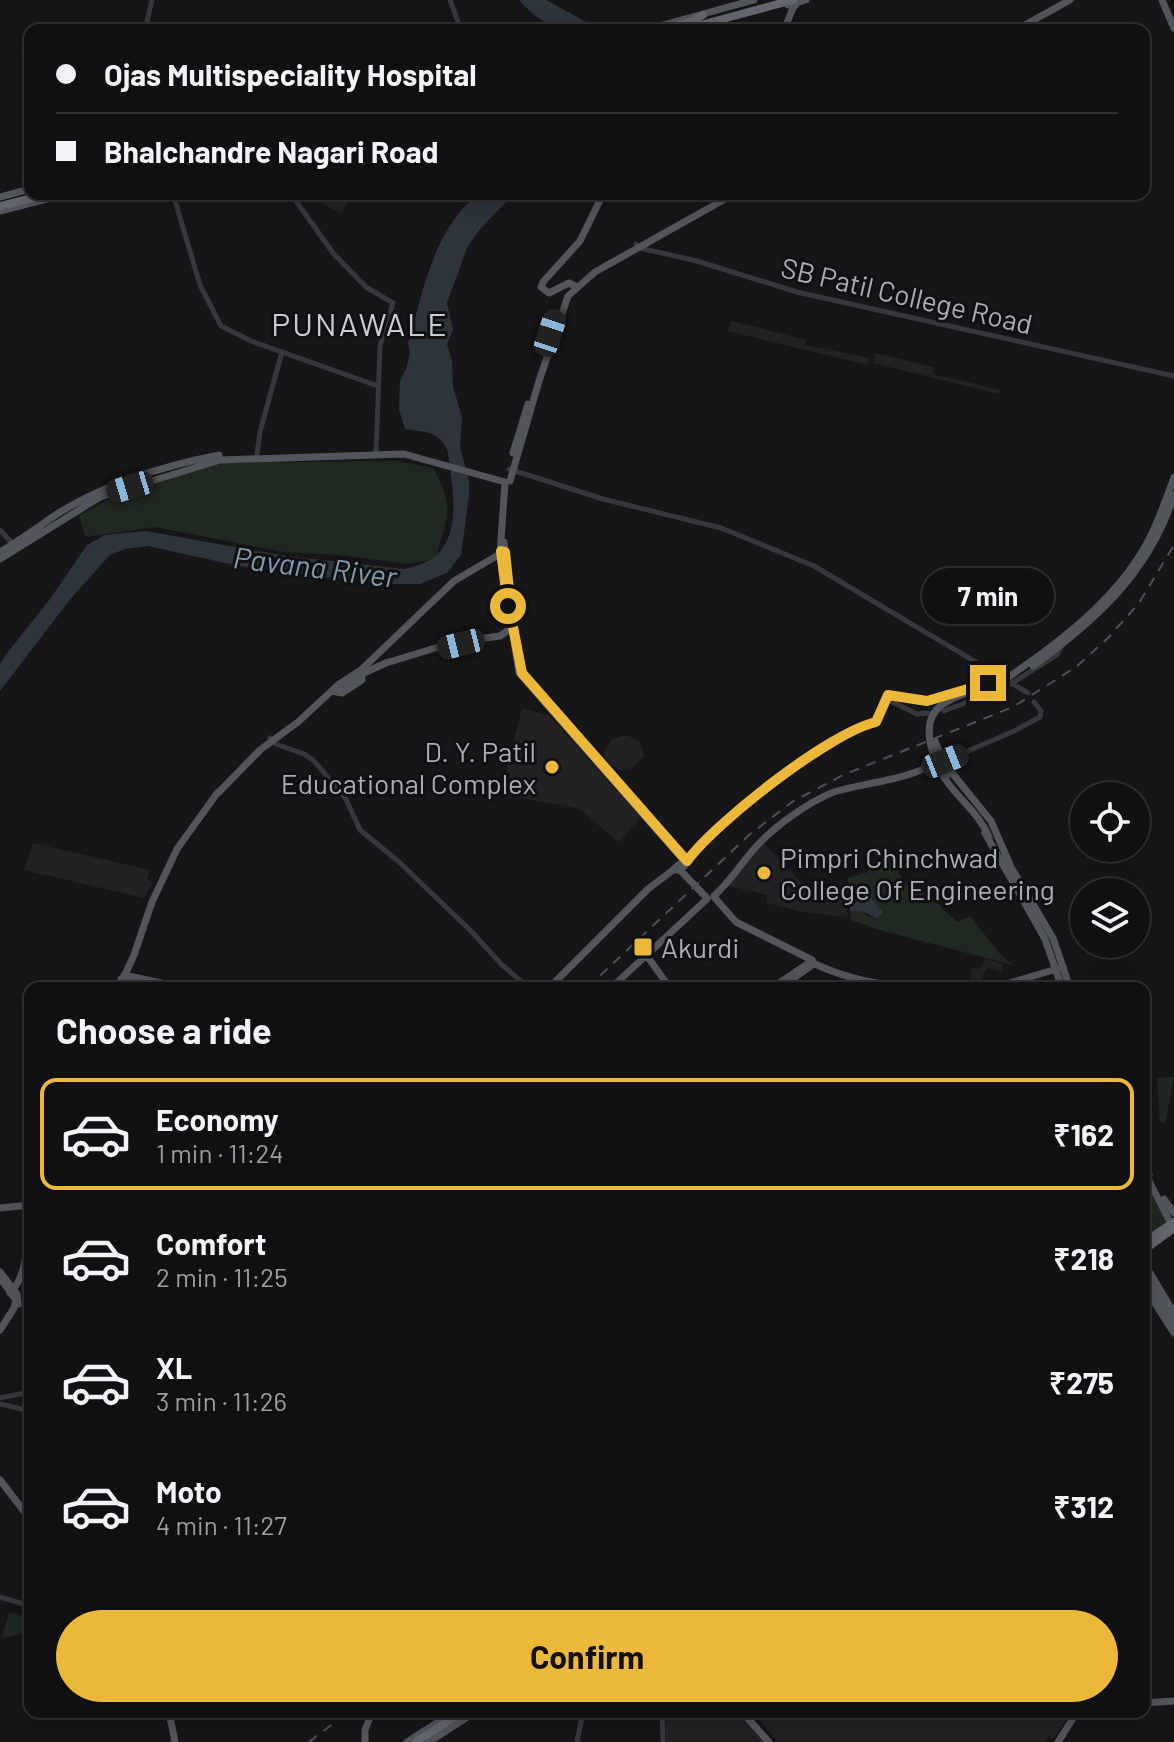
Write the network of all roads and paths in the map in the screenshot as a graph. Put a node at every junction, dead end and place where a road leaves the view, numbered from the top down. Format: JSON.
{"nodes":[{"id":1,"x":152,"y":0,"type":"edge"},
{"id":2,"x":450,"y":0,"type":"edge"},
{"id":3,"x":754,"y":0,"type":"edge"},
{"id":4,"x":772,"y":0,"type":"edge"},
{"id":5,"x":799,"y":0,"type":"edge"},
{"id":6,"x":1070,"y":0,"type":"edge"},
{"id":7,"x":1076,"y":0,"type":"edge"},
{"id":8,"x":1164,"y":0,"type":"edge"},
{"id":9,"x":1174,"y":18,"type":"edge"},
{"id":10,"x":698,"y":23,"type":"edge"},
{"id":11,"x":146,"y":24,"type":"edge"},
{"id":12,"x":459,"y":24,"type":"edge"},
{"id":13,"x":787,"y":24,"type":"edge"},
{"id":14,"x":1027,"y":24,"type":"edge"},
{"id":15,"x":1034,"y":24,"type":"edge"},
{"id":16,"x":1174,"y":28,"type":"edge"},
{"id":17,"x":24,"y":194,"type":"edge"},
{"id":18,"x":24,"y":199,"type":"edge"},
{"id":19,"x":26,"y":200,"type":"edge"},
{"id":20,"x":175,"y":200,"type":"edge"},
{"id":21,"x":295,"y":200,"type":"edge"},
{"id":22,"x":600,"y":200,"type":"edge"},
{"id":23,"x":715,"y":200,"type":"edge"},
{"id":24,"x":723,"y":200,"type":"edge"},
{"id":25,"x":0,"y":204,"type":"edge"},
{"id":26,"x":639,"y":244,"type":"junction"},
{"id":27,"x":576,"y":286,"type":"junction"},
{"id":28,"x":282,"y":352,"type":"junction"},
{"id":29,"x":1174,"y":374,"type":"edge"},
{"id":30,"x":378,"y":386,"type":"junction"},
{"id":31,"x":376,"y":453,"type":"junction"},
{"id":32,"x":257,"y":454,"type":"junction"},
{"id":33,"x":215,"y":458,"type":"junction"},
{"id":34,"x":511,"y":470,"type":"junction"},
{"id":35,"x":1174,"y":477,"type":"edge"},
{"id":36,"x":507,"y":481,"type":"junction"},
{"id":37,"x":1170,"y":497,"type":"edge"},
{"id":38,"x":0,"y":530,"type":"edge"},
{"id":39,"x":15,"y":546,"type":"junction"},
{"id":40,"x":0,"y":552,"type":"edge"},
{"id":41,"x":502,"y":558,"type":"junction"},
{"id":42,"x":0,"y":559,"type":"edge"},
{"id":43,"x":512,"y":631,"type":"junction"},
{"id":44,"x":1062,"y":641,"type":"junction"},
{"id":45,"x":1003,"y":677,"type":"junction"},
{"id":46,"x":1013,"y":682,"type":"junction"},
{"id":47,"x":335,"y":691,"type":"junction"},
{"id":48,"x":1028,"y":693,"type":"dead end"},
{"id":49,"x":886,"y":698,"type":"junction"},
{"id":50,"x":1034,"y":702,"type":"dead end"},
{"id":51,"x":944,"y":711,"type":"dead end"},
{"id":52,"x":928,"y":713,"type":"dead end"},
{"id":53,"x":271,"y":739,"type":"junction"},
{"id":54,"x":943,"y":758,"type":"junction"},
{"id":55,"x":933,"y":764,"type":"junction"},
{"id":56,"x":992,"y":835,"type":"junction"},
{"id":57,"x":683,"y":865,"type":"junction"},
{"id":58,"x":711,"y":896,"type":"junction"},
{"id":59,"x":645,"y":957,"type":"junction"},
{"id":60,"x":811,"y":964,"type":"junction"},
{"id":61,"x":1058,"y":971,"type":"junction"},
{"id":62,"x":123,"y":980,"type":"edge"},
{"id":63,"x":557,"y":981,"type":"edge"},
{"id":64,"x":171,"y":982,"type":"edge"},
{"id":65,"x":520,"y":982,"type":"edge"},
{"id":66,"x":618,"y":982,"type":"edge"},
{"id":67,"x":664,"y":982,"type":"edge"},
{"id":68,"x":782,"y":982,"type":"edge"},
{"id":69,"x":788,"y":982,"type":"edge"},
{"id":70,"x":850,"y":982,"type":"edge"},
{"id":71,"x":868,"y":982,"type":"edge"},
{"id":72,"x":1016,"y":982,"type":"edge"},
{"id":73,"x":1022,"y":982,"type":"edge"},
{"id":74,"x":1061,"y":982,"type":"edge"},
{"id":75,"x":1066,"y":982,"type":"edge"},
{"id":76,"x":1150,"y":1178,"type":"edge"},
{"id":77,"x":1150,"y":1182,"type":"edge"},
{"id":78,"x":24,"y":1204,"type":"edge"},
{"id":79,"x":0,"y":1206,"type":"edge"},
{"id":80,"x":1171,"y":1220,"type":"edge"},
{"id":81,"x":1150,"y":1245,"type":"edge"},
{"id":82,"x":1150,"y":1248,"type":"edge"},
{"id":83,"x":1150,"y":1262,"type":"edge"},
{"id":84,"x":24,"y":1263,"type":"edge"},
{"id":85,"x":1150,"y":1263,"type":"edge"},
{"id":86,"x":24,"y":1270,"type":"edge"},
{"id":87,"x":0,"y":1277,"type":"edge"},
{"id":88,"x":1150,"y":1285,"type":"edge"},
{"id":89,"x":1150,"y":1290,"type":"edge"},
{"id":90,"x":1150,"y":1292,"type":"edge"},
{"id":91,"x":14,"y":1295,"type":"junction"},
{"id":92,"x":24,"y":1304,"type":"edge"},
{"id":93,"x":1174,"y":1304,"type":"edge"},
{"id":94,"x":1170,"y":1313,"type":"edge"},
{"id":95,"x":1174,"y":1327,"type":"edge"},
{"id":96,"x":0,"y":1330,"type":"edge"},
{"id":97,"x":24,"y":1394,"type":"edge"},
{"id":98,"x":0,"y":1401,"type":"edge"},
{"id":99,"x":24,"y":1409,"type":"edge"},
{"id":100,"x":1,"y":1485,"type":"edge"},
{"id":101,"x":24,"y":1512,"type":"edge"},
{"id":102,"x":24,"y":1517,"type":"edge"},
{"id":103,"x":0,"y":1597,"type":"edge"},
{"id":104,"x":24,"y":1604,"type":"edge"},
{"id":105,"x":1174,"y":1700,"type":"edge"},
{"id":106,"x":1150,"y":1702,"type":"edge"},
{"id":107,"x":171,"y":1718,"type":"edge"},
{"id":108,"x":370,"y":1718,"type":"edge"},
{"id":109,"x":445,"y":1718,"type":"edge"},
{"id":110,"x":456,"y":1718,"type":"edge"},
{"id":111,"x":466,"y":1718,"type":"edge"},
{"id":112,"x":582,"y":1718,"type":"edge"},
{"id":113,"x":661,"y":1718,"type":"edge"},
{"id":114,"x":749,"y":1718,"type":"edge"},
{"id":115,"x":1074,"y":1718,"type":"edge"},
{"id":116,"x":176,"y":1742,"type":"edge"},
{"id":117,"x":365,"y":1742,"type":"edge"},
{"id":118,"x":407,"y":1742,"type":"edge"},
{"id":119,"x":419,"y":1742,"type":"edge"},
{"id":120,"x":429,"y":1742,"type":"edge"},
{"id":121,"x":577,"y":1742,"type":"edge"},
{"id":122,"x":662,"y":1742,"type":"edge"},
{"id":123,"x":770,"y":1742,"type":"edge"},
{"id":124,"x":1060,"y":1742,"type":"edge"}],
"edges":[{"from":1,"to":11,"type":"street"},
{"from":2,"to":12,"type":"street"},
{"from":3,"to":10,"type":"main road"},
{"from":4,"to":10,"type":"highway"},
{"from":5,"to":10,"type":"highway"},
{"from":5,"to":13,"type":"main road"},
{"from":6,"to":14,"type":"main road"},
{"from":7,"to":15,"type":"main road"},
{"from":8,"to":9,"type":"main road"},
{"from":8,"to":16,"type":"main road"},
{"from":17,"to":25,"type":"highway"},
{"from":18,"to":25,"type":"highway"},
{"from":19,"to":25,"type":"main road"},
{"from":20,"to":28,"type":"street"},
{"from":21,"to":30,"type":"street"},
{"from":22,"to":27,"type":"main road"},
{"from":23,"to":26,"type":"main road"},
{"from":24,"to":26,"type":"main road"},
{"from":26,"to":27,"type":"main road"},
{"from":26,"to":29,"type":"street","name":"SB Patil College Road"},
{"from":27,"to":34,"type":"main road"},
{"from":28,"to":30,"type":"street"},
{"from":28,"to":32,"type":"street"},
{"from":30,"to":31,"type":"street"},
{"from":31,"to":32,"type":"main road"},
{"from":31,"to":33,"type":"main road"},
{"from":31,"to":36,"type":"main road"},
{"from":32,"to":33,"type":"main road"},
{"from":33,"to":39,"type":"main road"},
{"from":34,"to":36,"type":"main road"},
{"from":34,"to":45,"type":"street"},
{"from":35,"to":37,"type":"main road"},
{"from":36,"to":41,"type":"main road"},
{"from":37,"to":44,"type":"main road"},
{"from":38,"to":39,"type":"street"},
{"from":39,"to":40,"type":"main road"},
{"from":39,"to":42,"type":"main road"},
{"from":41,"to":43,"type":"main road"},
{"from":41,"to":47,"type":"main road"},
{"from":43,"to":47,"type":"main road","bridge":true},
{"from":43,"to":57,"type":"main road"},
{"from":44,"to":45,"type":"street"},
{"from":44,"to":46,"type":"street"},
{"from":44,"to":56,"type":"main road","bridge":true},
{"from":45,"to":46,"type":"street"},
{"from":45,"to":49,"type":"street"},
{"from":46,"to":48,"type":"street"},
{"from":46,"to":51,"type":"street"},
{"from":47,"to":53,"type":"main road"},
{"from":49,"to":52,"type":"street"},
{"from":49,"to":57,"type":"street"},
{"from":50,"to":54,"type":"street"},
{"from":53,"to":62,"type":"main road"},
{"from":53,"to":65,"type":"street"},
{"from":54,"to":55,"type":"main road"},
{"from":54,"to":56,"type":"main road"},
{"from":55,"to":56,"type":"main road"},
{"from":55,"to":58,"type":"main road"},
{"from":56,"to":61,"type":"main road"},
{"from":57,"to":58,"type":"main road"},
{"from":57,"to":63,"type":"main road"},
{"from":58,"to":59,"type":"main road"},
{"from":58,"to":60,"type":"main road"},
{"from":59,"to":66,"type":"main road"},
{"from":59,"to":67,"type":"main road"},
{"from":60,"to":68,"type":"main road"},
{"from":60,"to":69,"type":"main road"},
{"from":60,"to":70,"type":"main road"},
{"from":60,"to":71,"type":"main road"},
{"from":61,"to":72,"type":"main road"},
{"from":61,"to":73,"type":"main road"},
{"from":61,"to":74,"type":"main road"},
{"from":61,"to":75,"type":"main road"},
{"from":62,"to":64,"type":"street"},
{"from":76,"to":80,"type":"main road"},
{"from":77,"to":80,"type":"main road"},
{"from":78,"to":79,"type":"main road"},
{"from":80,"to":81,"type":"highway","bridge":true},
{"from":80,"to":82,"type":"highway","bridge":true},
{"from":83,"to":93,"type":"main road"},
{"from":84,"to":91,"type":"main road"},
{"from":85,"to":94,"type":"main road"},
{"from":86,"to":91,"type":"main road"},
{"from":87,"to":91,"type":"main road"},
{"from":87,"to":96,"type":"main road","bridge":true},
{"from":88,"to":95,"type":"main road"},
{"from":89,"to":94,"type":"main road"},
{"from":90,"to":95,"type":"main road"},
{"from":91,"to":92,"type":"street"},
{"from":91,"to":96,"type":"main road"},
{"from":94,"to":95,"type":"main road"},
{"from":97,"to":98,"type":"street"},
{"from":98,"to":99,"type":"street"},
{"from":100,"to":101,"type":"main road"},
{"from":100,"to":102,"type":"main road"},
{"from":103,"to":104,"type":"street"},
{"from":105,"to":106,"type":"main road"},
{"from":107,"to":116,"type":"main road"},
{"from":108,"to":117,"type":"main road"},
{"from":109,"to":118,"type":"main road"},
{"from":110,"to":119,"type":"highway"},
{"from":111,"to":120,"type":"main road"},
{"from":112,"to":121,"type":"street"},
{"from":113,"to":122,"type":"street"},
{"from":114,"to":123,"type":"main road"},
{"from":115,"to":124,"type":"main road"}]}
